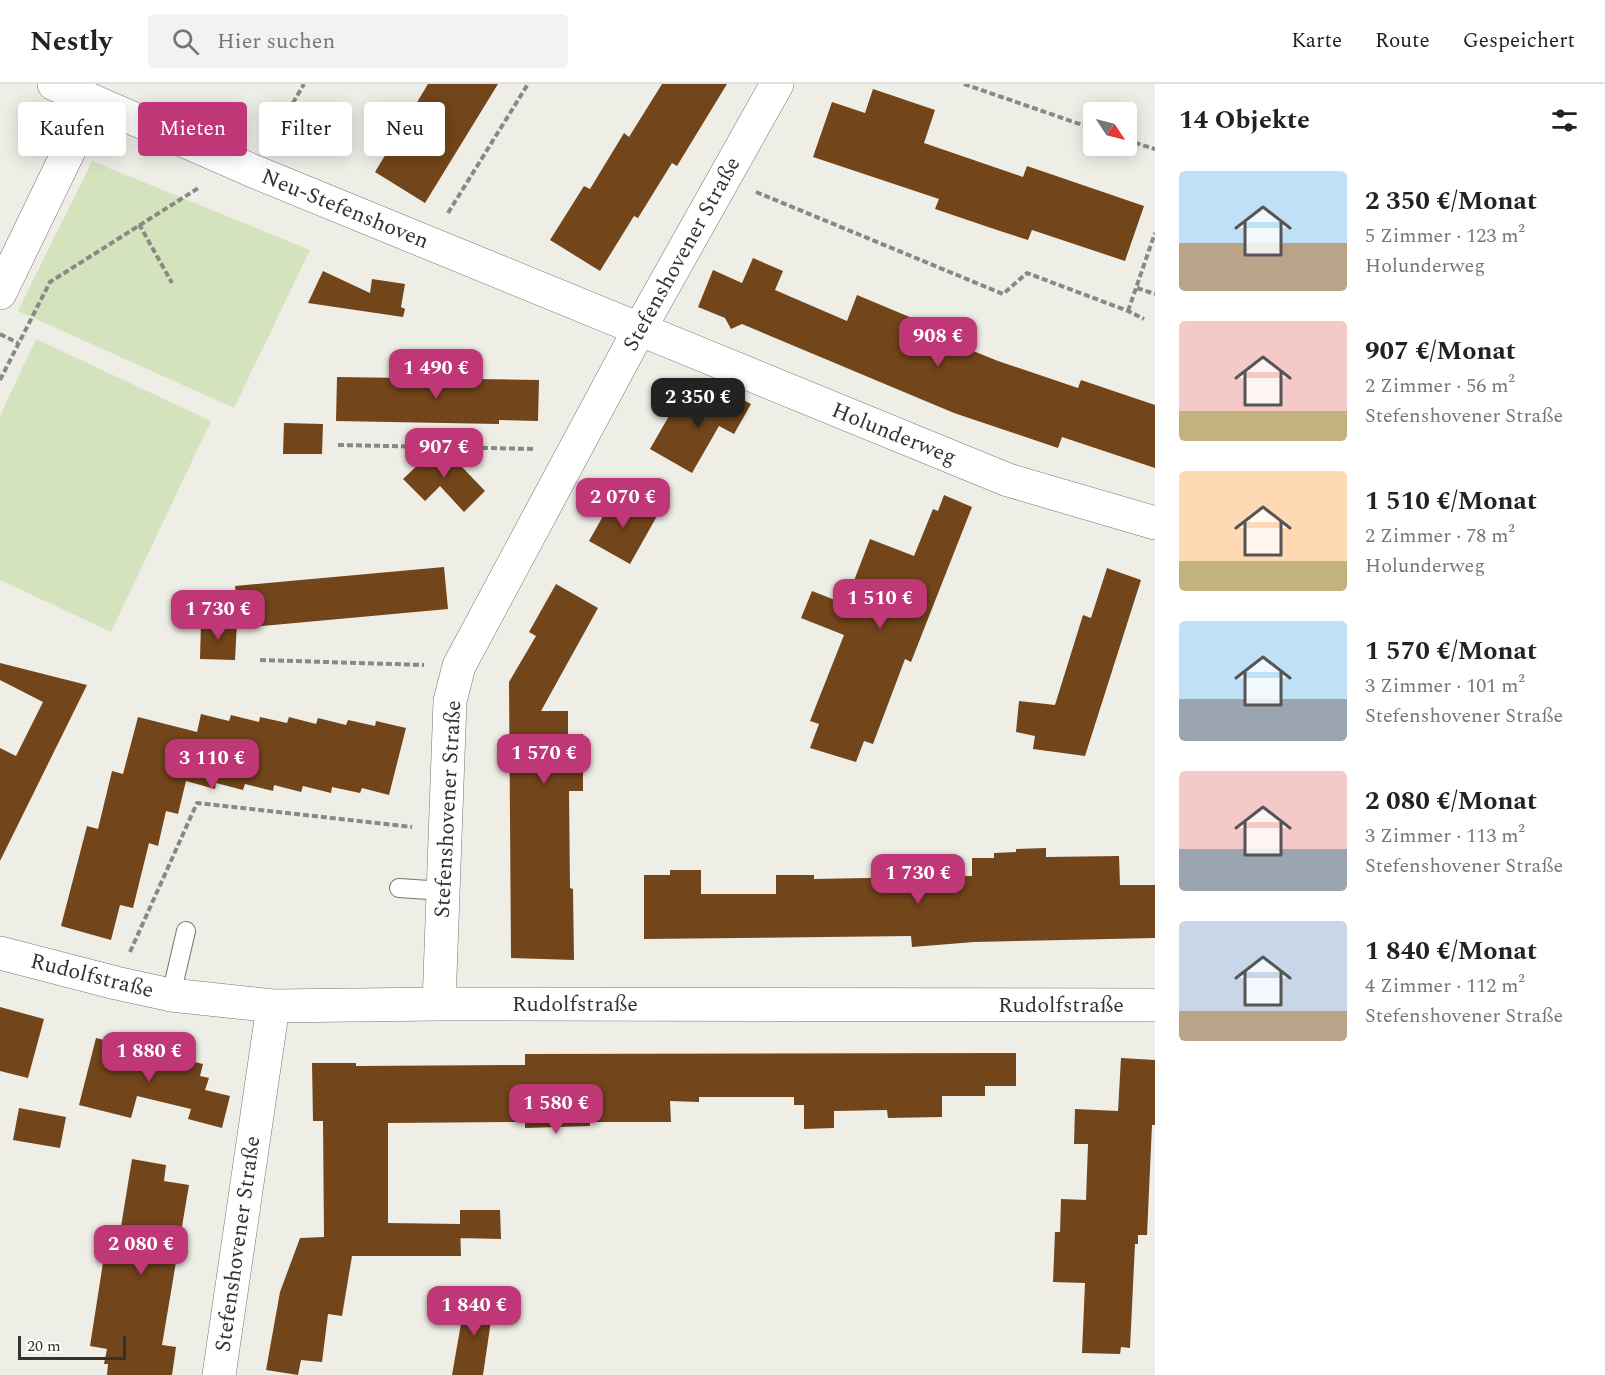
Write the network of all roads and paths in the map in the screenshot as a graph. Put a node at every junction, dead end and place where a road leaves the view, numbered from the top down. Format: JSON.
{"nodes":[{"id":1,"x":304,"y":84,"type":"edge"},
{"id":2,"x":528,"y":84,"type":"edge"},
{"id":3,"x":777,"y":84,"type":"edge"},
{"id":4,"x":964,"y":84,"type":"edge"},
{"id":5,"x":69,"y":87,"type":"edge"},
{"id":6,"x":138,"y":119,"type":"edge"},
{"id":7,"x":1083,"y":125,"type":"edge"},
{"id":8,"x":1137,"y":143,"type":"edge"},
{"id":9,"x":1155,"y":149,"type":"edge"},
{"id":10,"x":66,"y":156,"type":"edge"},
{"id":11,"x":220,"y":156,"type":"joint"},
{"id":12,"x":253,"y":171,"type":"junction"},
{"id":13,"x":724,"y":178,"type":"junction"},
{"id":14,"x":139,"y":224,"type":"junction"},
{"id":15,"x":1155,"y":233,"type":"edge"},
{"id":16,"x":429,"y":244,"type":"junction"},
{"id":17,"x":172,"y":283,"type":"dead end"},
{"id":18,"x":1137,"y":288,"type":"junction"},
{"id":19,"x":0,"y":293,"type":"edge"},
{"id":20,"x":1155,"y":294,"type":"edge"},
{"id":21,"x":1128,"y":311,"type":"junction"},
{"id":22,"x":1143,"y":319,"type":"dead end"},
{"id":23,"x":639,"y":330,"type":"junction"},
{"id":24,"x":0,"y":334,"type":"edge"},
{"id":25,"x":18,"y":343,"type":"junction"},
{"id":26,"x":0,"y":380,"type":"edge"},
{"id":27,"x":338,"y":445,"type":"dead end"},
{"id":28,"x":571,"y":458,"type":"junction"},
{"id":29,"x":1155,"y":523,"type":"edge"},
{"id":30,"x":260,"y":660,"type":"dead end"},
{"id":31,"x":459,"y":666,"type":"junction"},
{"id":32,"x":446,"y":831,"type":"junction"},
{"id":33,"x":399,"y":888,"type":"dead end"},
{"id":34,"x":444,"y":891,"type":"junction"},
{"id":35,"x":186,"y":931,"type":"dead end"},
{"id":36,"x":0,"y":953,"type":"edge"},
{"id":37,"x":116,"y":983,"type":"junction"},
{"id":38,"x":171,"y":995,"type":"junction"},
{"id":39,"x":440,"y":1004,"type":"junction"},
{"id":40,"x":1155,"y":1005,"type":"edge"},
{"id":41,"x":273,"y":1006,"type":"junction"},
{"id":42,"x":219,"y":1375,"type":"edge"}],
"edges":[{"from":1,"to":12,"type":"path"},
{"from":2,"to":16,"type":"path"},
{"from":3,"to":13,"type":"street","name":"Stefenshovener Straße"},
{"from":4,"to":7,"type":"path"},
{"from":5,"to":6,"type":"street","name":"Neu-Stefenshoven"},
{"from":8,"to":9,"type":"path"},
{"from":10,"to":19,"type":"street"},
{"from":11,"to":12,"type":"street","name":"Neu-Stefenshoven"},
{"from":11,"to":14,"type":"path"},
{"from":12,"to":16,"type":"street","name":"Neu-Stefenshoven"},
{"from":13,"to":21,"type":"path"},
{"from":13,"to":23,"type":"street","name":"Stefenshovener Straße"},
{"from":14,"to":17,"type":"path"},
{"from":14,"to":25,"type":"path"},
{"from":15,"to":18,"type":"path"},
{"from":16,"to":23,"type":"street","name":"Neu-Stefenshoven"},
{"from":18,"to":20,"type":"path"},
{"from":18,"to":21,"type":"path"},
{"from":21,"to":22,"type":"path"},
{"from":23,"to":28,"type":"street","name":"Stefenshovener Straße"},
{"from":23,"to":29,"type":"street","name":"Holunderweg"},
{"from":24,"to":25,"type":"path"},
{"from":25,"to":26,"type":"path"},
{"from":27,"to":28,"type":"path"},
{"from":28,"to":31,"type":"street","name":"Stefenshovener Straße"},
{"from":30,"to":31,"type":"path"},
{"from":31,"to":32,"type":"street","name":"Stefenshovener Straße"},
{"from":32,"to":34,"type":"street","name":"Stefenshovener Straße"},
{"from":32,"to":37,"type":"path"},
{"from":33,"to":34,"type":"lane"},
{"from":34,"to":39,"type":"street","name":"Stefenshovener Straße"},
{"from":35,"to":38,"type":"lane"},
{"from":36,"to":37,"type":"street","name":"Rudolfstraße"},
{"from":37,"to":38,"type":"street","name":"Rudolfstraße"},
{"from":38,"to":41,"type":"street","name":"Rudolfstraße"},
{"from":39,"to":40,"type":"street","name":"Rudolfstraße"},
{"from":39,"to":41,"type":"street","name":"Rudolfstraße"},
{"from":41,"to":42,"type":"street","name":"Stefenshovener Straße"}]}
